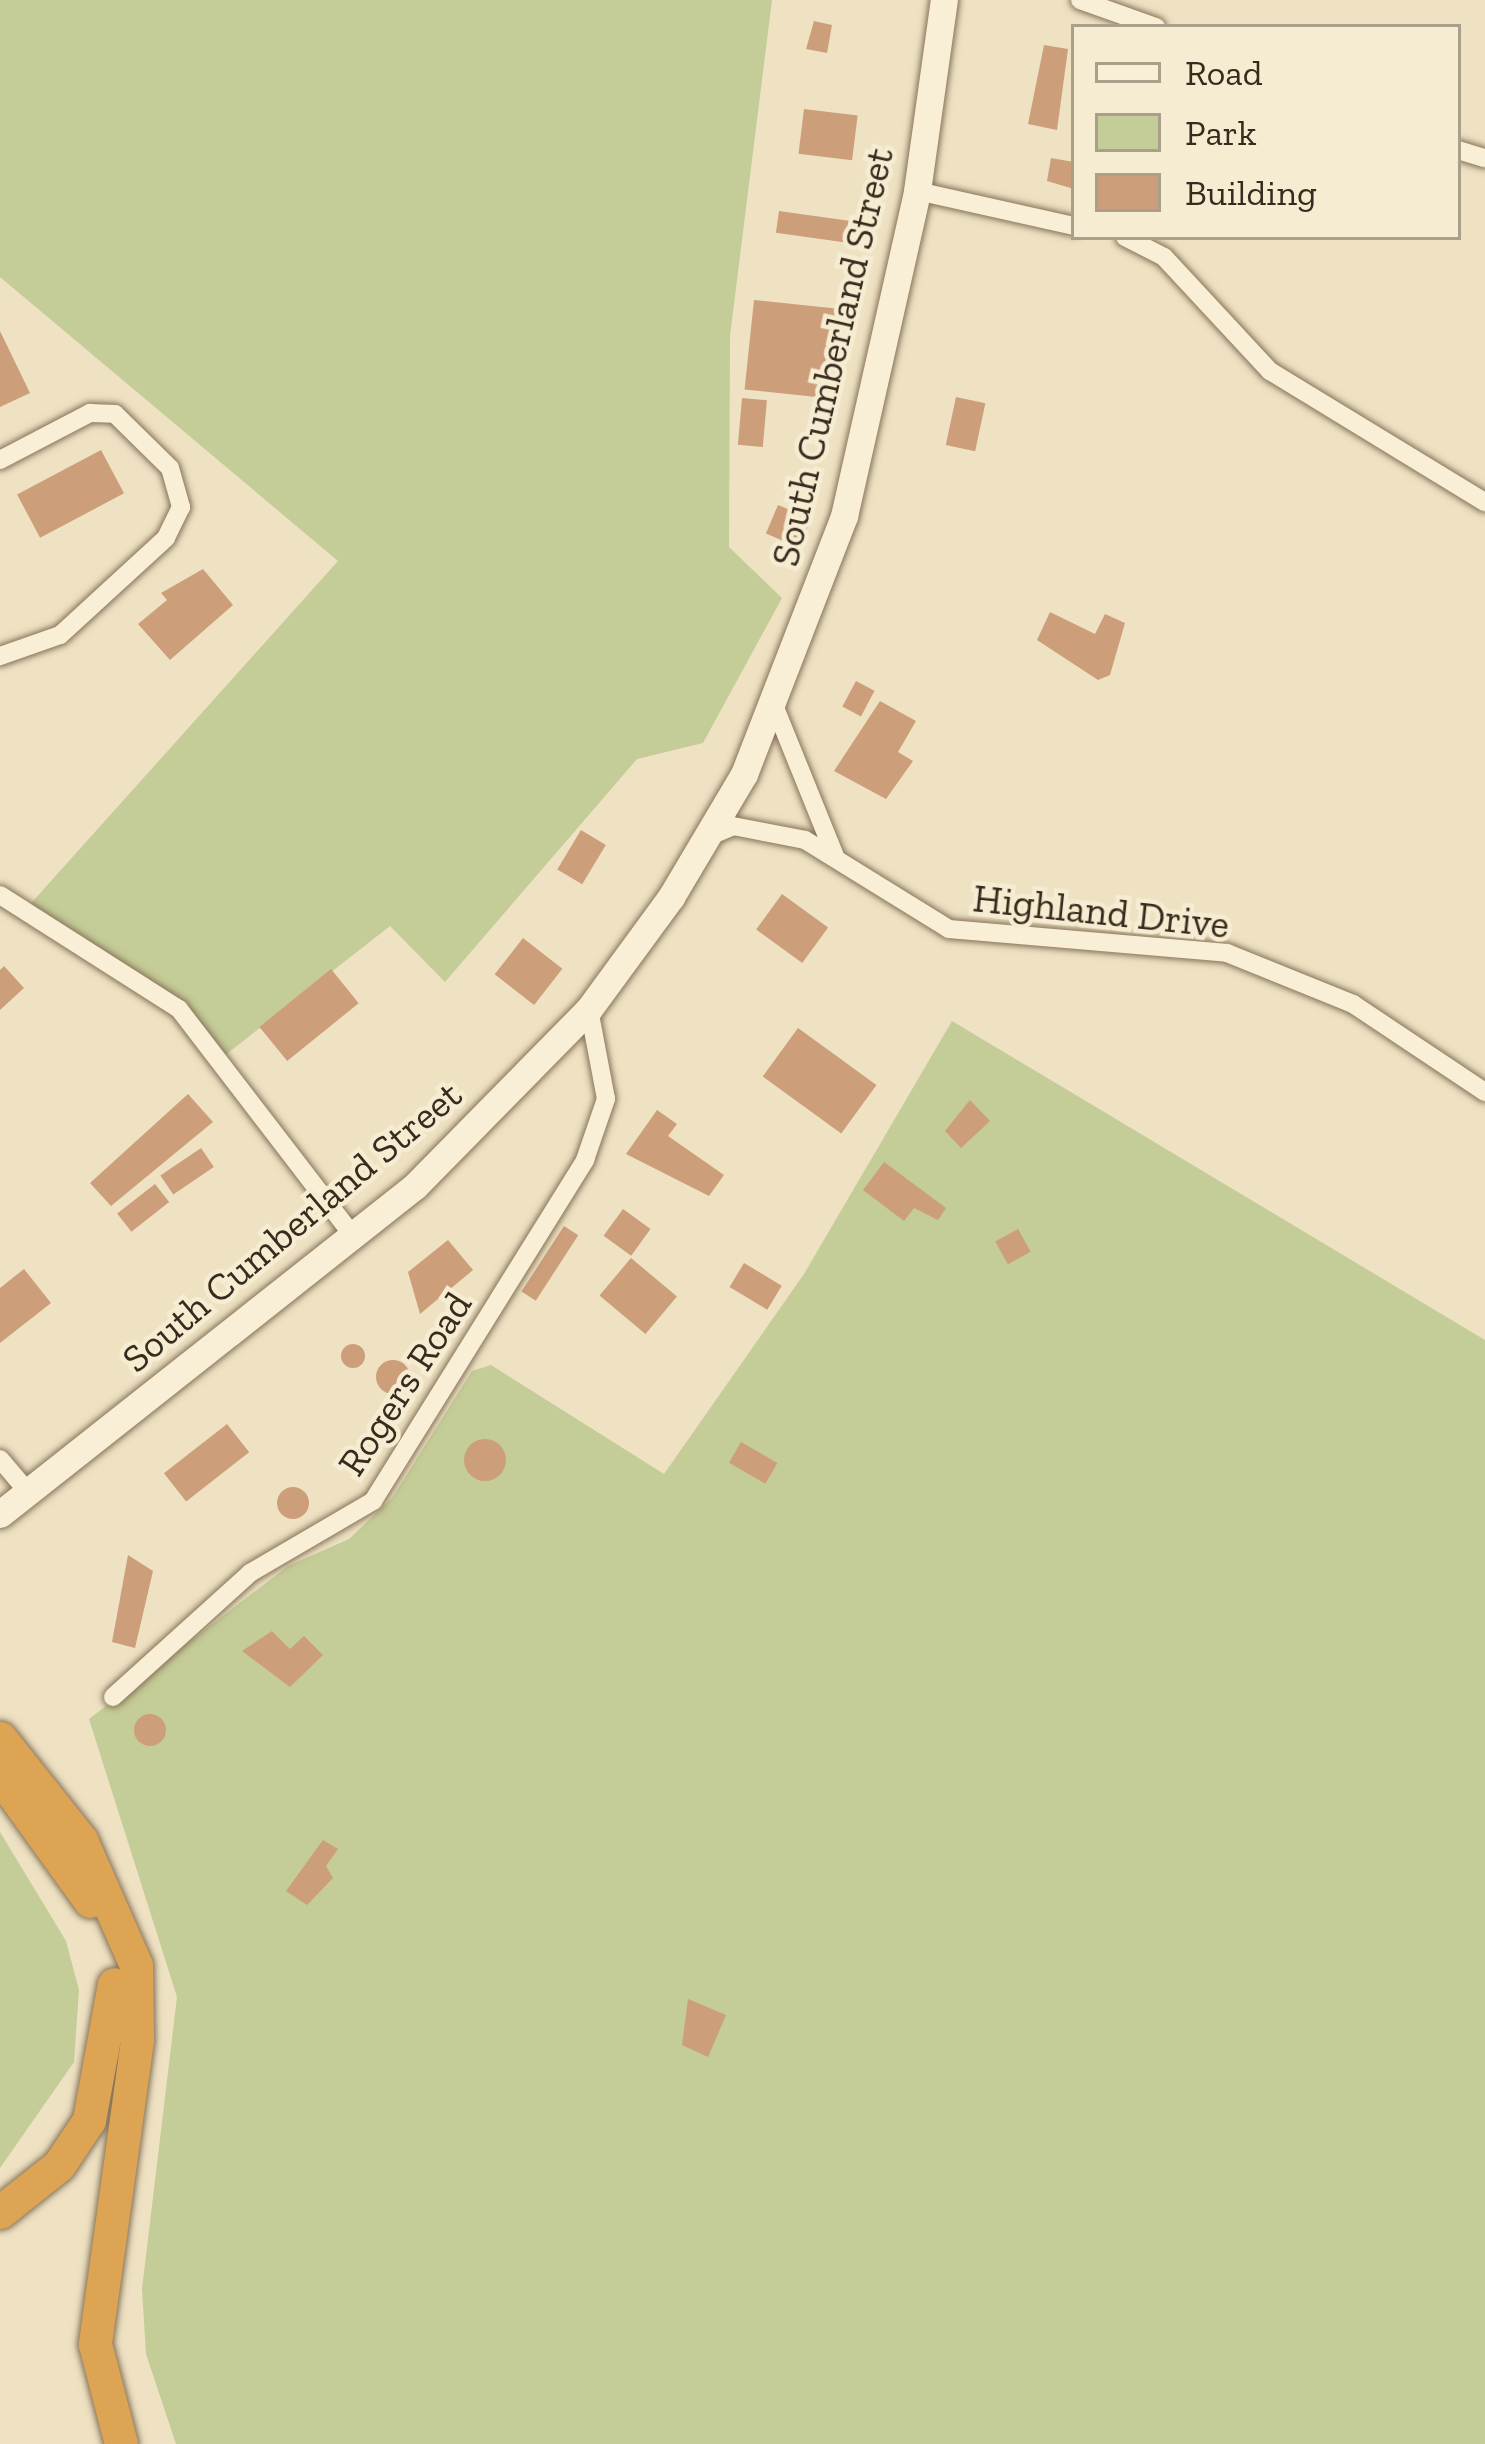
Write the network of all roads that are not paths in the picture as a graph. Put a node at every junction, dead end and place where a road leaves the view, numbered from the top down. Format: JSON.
{"nodes":[{"id":1,"x":944,"y":0,"type":"edge"},
{"id":2,"x":1080,"y":0,"type":"edge"},
{"id":3,"x":1148,"y":24,"type":"edge"},
{"id":4,"x":916,"y":191,"type":"junction"},
{"id":5,"x":1071,"y":225,"type":"edge"},
{"id":6,"x":1131,"y":240,"type":"edge"},
{"id":7,"x":0,"y":460,"type":"edge"},
{"id":8,"x":1485,"y":502,"type":"edge"},
{"id":9,"x":0,"y":656,"type":"edge"},
{"id":10,"x":774,"y":705,"type":"junction"},
{"id":11,"x":705,"y":839,"type":"junction"},
{"id":12,"x":838,"y":860,"type":"junction"},
{"id":13,"x":0,"y":895,"type":"edge"},
{"id":14,"x":589,"y":1009,"type":"junction"},
{"id":15,"x":1485,"y":1092,"type":"edge"},
{"id":16,"x":353,"y":1235,"type":"junction"},
{"id":17,"x":0,"y":1459,"type":"edge"},
{"id":18,"x":28,"y":1492,"type":"junction"},
{"id":19,"x":0,"y":1514,"type":"edge"},
{"id":20,"x":113,"y":1697,"type":"dead end"},
{"id":21,"x":0,"y":1738,"type":"edge"},
{"id":22,"x":0,"y":1776,"type":"edge"},
{"id":23,"x":0,"y":2212,"type":"edge"},
{"id":24,"x":121,"y":2444,"type":"edge"}],
"edges":[{"from":1,"to":4,"type":"main road","name":"South Cumberland Street"},
{"from":2,"to":3,"type":"street"},
{"from":4,"to":5,"type":"street"},
{"from":4,"to":10,"type":"main road","name":"South Cumberland Street"},
{"from":6,"to":8,"type":"street"},
{"from":7,"to":9,"type":"street"},
{"from":10,"to":11,"type":"main road","name":"South Cumberland Street"},
{"from":10,"to":12,"type":"street"},
{"from":11,"to":12,"type":"street","name":"Highland Drive"},
{"from":11,"to":14,"type":"main road","name":"South Cumberland Street"},
{"from":12,"to":15,"type":"street","name":"Highland Drive"},
{"from":13,"to":16,"type":"street"},
{"from":14,"to":16,"type":"main road","name":"South Cumberland Street"},
{"from":14,"to":20,"type":"street","name":"Rogers Road"},
{"from":16,"to":18,"type":"main road","name":"South Cumberland Street"},
{"from":17,"to":18,"type":"street"},
{"from":18,"to":19,"type":"main road","name":"South Cumberland Street"},
{"from":21,"to":24,"type":"highway"},
{"from":22,"to":23,"type":"highway"}]}
